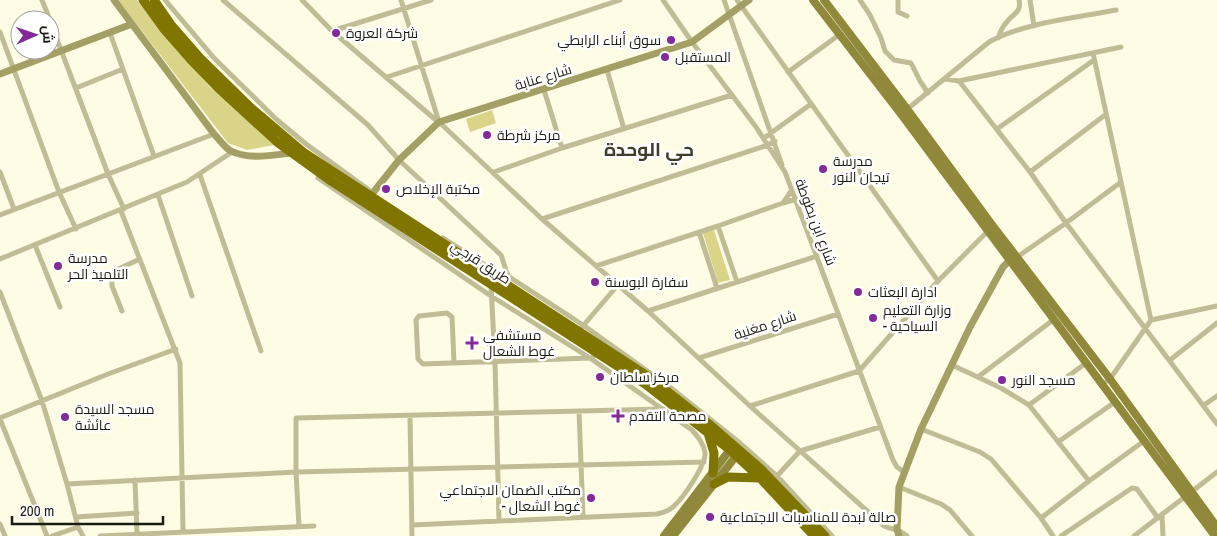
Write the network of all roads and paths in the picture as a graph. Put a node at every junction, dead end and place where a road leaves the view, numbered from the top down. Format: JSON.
{"nodes":[{"id":1,"x":114,"y":0,"type":"edge"},
{"id":2,"x":142,"y":0,"type":"edge"},
{"id":3,"x":154,"y":0,"type":"edge"},
{"id":4,"x":165,"y":0,"type":"edge"},
{"id":5,"x":223,"y":0,"type":"edge"},
{"id":6,"x":302,"y":0,"type":"edge"},
{"id":7,"x":401,"y":0,"type":"edge"},
{"id":8,"x":430,"y":0,"type":"edge"},
{"id":9,"x":620,"y":0,"type":"edge"},
{"id":10,"x":663,"y":0,"type":"edge"},
{"id":11,"x":724,"y":0,"type":"edge"},
{"id":12,"x":749,"y":0,"type":"edge"},
{"id":13,"x":813,"y":0,"type":"edge"},
{"id":14,"x":824,"y":0,"type":"edge"},
{"id":15,"x":860,"y":0,"type":"edge"},
{"id":16,"x":898,"y":0,"type":"edge"},
{"id":17,"x":1019,"y":0,"type":"edge"},
{"id":18,"x":1030,"y":0,"type":"edge"},
{"id":19,"x":739,"y":3,"type":"edge"},
{"id":20,"x":403,"y":9,"type":"junction"},
{"id":21,"x":1116,"y":10,"type":"dead end"},
{"id":22,"x":730,"y":14,"type":"junction"},
{"id":23,"x":906,"y":16,"type":"dead end"},
{"id":24,"x":132,"y":24,"type":"junction"},
{"id":25,"x":1034,"y":26,"type":"junction"},
{"id":26,"x":332,"y":31,"type":"junction"},
{"id":27,"x":0,"y":32,"type":"edge"},
{"id":28,"x":110,"y":33,"type":"junction"},
{"id":29,"x":839,"y":35,"type":"junction"},
{"id":30,"x":998,"y":38,"type":"junction"},
{"id":31,"x":692,"y":42,"type":"junction"},
{"id":32,"x":60,"y":46,"type":"edge"},
{"id":33,"x":1121,"y":47,"type":"dead end"},
{"id":34,"x":62,"y":51,"type":"junction"},
{"id":35,"x":1093,"y":53,"type":"junction"},
{"id":36,"x":1094,"y":60,"type":"junction"},
{"id":37,"x":421,"y":66,"type":"junction"},
{"id":38,"x":13,"y":69,"type":"junction"},
{"id":39,"x":123,"y":69,"type":"junction"},
{"id":40,"x":606,"y":70,"type":"junction"},
{"id":41,"x":788,"y":72,"type":"junction"},
{"id":42,"x":0,"y":74,"type":"edge"},
{"id":43,"x":387,"y":77,"type":"junction"},
{"id":44,"x":945,"y":79,"type":"junction"},
{"id":45,"x":959,"y":80,"type":"junction"},
{"id":46,"x":76,"y":88,"type":"junction"},
{"id":47,"x":544,"y":90,"type":"junction"},
{"id":48,"x":928,"y":93,"type":"junction"},
{"id":49,"x":732,"y":94,"type":"junction"},
{"id":50,"x":811,"y":104,"type":"junction"},
{"id":51,"x":907,"y":109,"type":"junction"},
{"id":52,"x":901,"y":114,"type":"junction"},
{"id":53,"x":1105,"y":115,"type":"junction"},
{"id":54,"x":439,"y":122,"type":"junction"},
{"id":55,"x":624,"y":129,"type":"junction"},
{"id":56,"x":997,"y":129,"type":"junction"},
{"id":57,"x":772,"y":133,"type":"junction"},
{"id":58,"x":214,"y":134,"type":"junction"},
{"id":59,"x":764,"y":138,"type":"junction"},
{"id":60,"x":775,"y":141,"type":"junction"},
{"id":61,"x":768,"y":145,"type":"junction"},
{"id":62,"x":562,"y":148,"type":"junction"},
{"id":63,"x":232,"y":152,"type":"junction"},
{"id":64,"x":291,"y":152,"type":"junction"},
{"id":65,"x":154,"y":156,"type":"junction"},
{"id":66,"x":399,"y":160,"type":"junction"},
{"id":67,"x":0,"y":172,"type":"edge"},
{"id":68,"x":494,"y":172,"type":"junction"},
{"id":69,"x":785,"y":172,"type":"junction"},
{"id":70,"x":1030,"y":172,"type":"junction"},
{"id":71,"x":108,"y":174,"type":"junction"},
{"id":72,"x":200,"y":175,"type":"junction"},
{"id":73,"x":318,"y":178,"type":"dead end"},
{"id":74,"x":1121,"y":182,"type":"junction"},
{"id":75,"x":792,"y":190,"type":"junction"},
{"id":76,"x":59,"y":192,"type":"junction"},
{"id":77,"x":158,"y":195,"type":"junction"},
{"id":78,"x":369,"y":197,"type":"junction"},
{"id":79,"x":796,"y":199,"type":"junction"},
{"id":80,"x":783,"y":202,"type":"junction"},
{"id":81,"x":14,"y":209,"type":"junction"},
{"id":82,"x":122,"y":210,"type":"junction"},
{"id":83,"x":0,"y":215,"type":"edge"},
{"id":84,"x":542,"y":219,"type":"junction"},
{"id":85,"x":1066,"y":223,"type":"junction"},
{"id":86,"x":718,"y":226,"type":"junction"},
{"id":87,"x":76,"y":229,"type":"junction"},
{"id":88,"x":990,"y":229,"type":"junction"},
{"id":89,"x":699,"y":232,"type":"junction"},
{"id":90,"x":35,"y":245,"type":"junction"},
{"id":91,"x":817,"y":256,"type":"junction"},
{"id":92,"x":1014,"y":258,"type":"junction"},
{"id":93,"x":0,"y":259,"type":"edge"},
{"id":94,"x":140,"y":259,"type":"junction"},
{"id":95,"x":596,"y":266,"type":"junction"},
{"id":96,"x":508,"y":276,"type":"junction"},
{"id":97,"x":938,"y":281,"type":"junction"},
{"id":98,"x":737,"y":282,"type":"junction"},
{"id":99,"x":491,"y":286,"type":"junction"},
{"id":100,"x":617,"y":286,"type":"junction"},
{"id":101,"x":717,"y":288,"type":"junction"},
{"id":102,"x":0,"y":292,"type":"edge"},
{"id":103,"x":192,"y":296,"type":"dead end"},
{"id":104,"x":491,"y":296,"type":"junction"},
{"id":105,"x":1217,"y":306,"type":"edge"},
{"id":106,"x":60,"y":307,"type":"dead end"},
{"id":107,"x":122,"y":311,"type":"dead end"},
{"id":108,"x":648,"y":311,"type":"junction"},
{"id":109,"x":838,"y":314,"type":"junction"},
{"id":110,"x":1053,"y":320,"type":"junction"},
{"id":111,"x":1151,"y":320,"type":"junction"},
{"id":112,"x":1217,"y":323,"type":"edge"},
{"id":113,"x":581,"y":328,"type":"junction"},
{"id":114,"x":1146,"y":328,"type":"junction"},
{"id":115,"x":176,"y":349,"type":"junction"},
{"id":116,"x":261,"y":351,"type":"dead end"},
{"id":117,"x":594,"y":356,"type":"junction"},
{"id":118,"x":700,"y":358,"type":"junction"},
{"id":119,"x":1170,"y":360,"type":"junction"},
{"id":120,"x":495,"y":361,"type":"junction"},
{"id":121,"x":454,"y":362,"type":"junction"},
{"id":122,"x":1086,"y":363,"type":"junction"},
{"id":123,"x":952,"y":365,"type":"junction"},
{"id":124,"x":859,"y":371,"type":"junction"},
{"id":125,"x":978,"y":377,"type":"junction"},
{"id":126,"x":1110,"y":380,"type":"junction"},
{"id":127,"x":647,"y":381,"type":"junction"},
{"id":128,"x":1102,"y":384,"type":"junction"},
{"id":129,"x":1217,"y":396,"type":"edge"},
{"id":130,"x":42,"y":401,"type":"junction"},
{"id":131,"x":1115,"y":402,"type":"junction"},
{"id":132,"x":1029,"y":405,"type":"junction"},
{"id":133,"x":1204,"y":405,"type":"junction"},
{"id":134,"x":750,"y":406,"type":"junction"},
{"id":135,"x":663,"y":409,"type":"junction"},
{"id":136,"x":579,"y":411,"type":"junction"},
{"id":137,"x":496,"y":412,"type":"junction"},
{"id":138,"x":410,"y":416,"type":"junction"},
{"id":139,"x":0,"y":418,"type":"edge"},
{"id":140,"x":1217,"y":424,"type":"edge"},
{"id":141,"x":880,"y":427,"type":"junction"},
{"id":142,"x":921,"y":429,"type":"junction"},
{"id":143,"x":708,"y":433,"type":"junction"},
{"id":144,"x":1144,"y":441,"type":"junction"},
{"id":145,"x":1058,"y":442,"type":"junction"},
{"id":146,"x":735,"y":450,"type":"junction"},
{"id":147,"x":800,"y":451,"type":"junction"},
{"id":148,"x":704,"y":462,"type":"junction"},
{"id":149,"x":581,"y":466,"type":"junction"},
{"id":150,"x":498,"y":467,"type":"junction"},
{"id":151,"x":410,"y":470,"type":"junction"},
{"id":152,"x":296,"y":472,"type":"junction"},
{"id":153,"x":1217,"y":472,"type":"edge"},
{"id":154,"x":713,"y":473,"type":"junction"},
{"id":155,"x":905,"y":473,"type":"junction"},
{"id":156,"x":777,"y":476,"type":"junction"},
{"id":157,"x":182,"y":477,"type":"junction"},
{"id":158,"x":760,"y":478,"type":"junction"},
{"id":159,"x":135,"y":480,"type":"junction"},
{"id":160,"x":1089,"y":481,"type":"junction"},
{"id":161,"x":67,"y":484,"type":"junction"},
{"id":162,"x":714,"y":484,"type":"junction"},
{"id":163,"x":899,"y":487,"type":"junction"},
{"id":164,"x":1189,"y":494,"type":"junction"},
{"id":165,"x":674,"y":507,"type":"junction"},
{"id":166,"x":137,"y":513,"type":"junction"},
{"id":167,"x":686,"y":515,"type":"junction"},
{"id":168,"x":583,"y":516,"type":"junction"},
{"id":169,"x":1160,"y":516,"type":"junction"},
{"id":170,"x":76,"y":517,"type":"junction"},
{"id":171,"x":1041,"y":518,"type":"junction"},
{"id":172,"x":499,"y":520,"type":"junction"},
{"id":173,"x":0,"y":524,"type":"edge"},
{"id":174,"x":412,"y":525,"type":"junction"},
{"id":175,"x":314,"y":526,"type":"dead end"},
{"id":176,"x":1217,"y":526,"type":"edge"},
{"id":177,"x":78,"y":527,"type":"junction"},
{"id":178,"x":299,"y":527,"type":"junction"},
{"id":179,"x":183,"y":531,"type":"junction"},
{"id":180,"x":898,"y":532,"type":"edge"},
{"id":181,"x":137,"y":534,"type":"junction"},
{"id":182,"x":5,"y":536,"type":"edge"},
{"id":183,"x":47,"y":536,"type":"edge"},
{"id":184,"x":52,"y":536,"type":"edge"},
{"id":185,"x":83,"y":536,"type":"edge"},
{"id":186,"x":100,"y":536,"type":"edge"},
{"id":187,"x":412,"y":536,"type":"edge"},
{"id":188,"x":664,"y":536,"type":"edge"},
{"id":189,"x":673,"y":536,"type":"edge"},
{"id":190,"x":814,"y":536,"type":"edge"},
{"id":191,"x":825,"y":536,"type":"edge"},
{"id":192,"x":832,"y":536,"type":"edge"},
{"id":193,"x":907,"y":536,"type":"edge"},
{"id":194,"x":972,"y":536,"type":"edge"},
{"id":195,"x":1053,"y":536,"type":"edge"},
{"id":196,"x":1061,"y":536,"type":"edge"},
{"id":197,"x":1134,"y":536,"type":"edge"},
{"id":198,"x":1163,"y":536,"type":"edge"},
{"id":199,"x":1215,"y":536,"type":"edge"}],
"edges":[{"from":1,"to":24,"type":"main road"},
{"from":2,"to":64,"type":"highway","name":"طريق قرجي"},
{"from":3,"to":78,"type":"highway","name":"طريق قرجي"},
{"from":4,"to":78,"type":"street"},
{"from":5,"to":66,"type":"street"},
{"from":6,"to":26,"type":"street"},
{"from":7,"to":20,"type":"street"},
{"from":8,"to":20,"type":"street"},
{"from":9,"to":37,"type":"street"},
{"from":10,"to":31,"type":"street","name":"شارع ابن بطوطة"},
{"from":11,"to":22,"type":"street"},
{"from":12,"to":19,"type":"main road","name":"شارع عنابة"},
{"from":13,"to":29,"type":"main road"},
{"from":14,"to":51,"type":"main road"},
{"from":15,"to":48,"type":"street"},
{"from":16,"to":23,"type":"street"},
{"from":17,"to":30,"type":"street"},
{"from":18,"to":25,"type":"street"},
{"from":19,"to":22,"type":"main road","name":"شارع عنابة"},
{"from":19,"to":41,"type":"street"},
{"from":20,"to":26,"type":"street"},
{"from":20,"to":37,"type":"street"},
{"from":21,"to":25,"type":"street"},
{"from":22,"to":31,"type":"main road","name":"شارع عنابة"},
{"from":22,"to":57,"type":"street"},
{"from":24,"to":28,"type":"main road"},
{"from":24,"to":58,"type":"main road"},
{"from":25,"to":30,"type":"street"},
{"from":26,"to":43,"type":"street"},
{"from":27,"to":38,"type":"street"},
{"from":28,"to":34,"type":"main road"},
{"from":28,"to":39,"type":"street"},
{"from":29,"to":41,"type":"street"},
{"from":29,"to":52,"type":"main road"},
{"from":30,"to":44,"type":"street"},
{"from":31,"to":40,"type":"main road","name":"شارع عنابة"},
{"from":31,"to":49,"type":"street","name":"شارع ابن بطوطة"},
{"from":32,"to":34,"type":"street"},
{"from":33,"to":35,"type":"street"},
{"from":34,"to":38,"type":"main road"},
{"from":34,"to":46,"type":"street"},
{"from":35,"to":36,"type":"street"},
{"from":35,"to":45,"type":"street"},
{"from":36,"to":53,"type":"street"},
{"from":36,"to":56,"type":"street"},
{"from":37,"to":43,"type":"street"},
{"from":37,"to":54,"type":"street"},
{"from":38,"to":42,"type":"main road"},
{"from":38,"to":76,"type":"street"},
{"from":39,"to":46,"type":"street"},
{"from":39,"to":65,"type":"street"},
{"from":40,"to":47,"type":"main road","name":"شارع عنابة"},
{"from":40,"to":55,"type":"street"},
{"from":41,"to":50,"type":"street"},
{"from":43,"to":54,"type":"street"},
{"from":44,"to":45,"type":"street"},
{"from":44,"to":48,"type":"street"},
{"from":45,"to":56,"type":"street"},
{"from":46,"to":71,"type":"street"},
{"from":47,"to":54,"type":"main road","name":"شارع عنابة"},
{"from":47,"to":62,"type":"street"},
{"from":48,"to":51,"type":"street"},
{"from":49,"to":55,"type":"street"},
{"from":49,"to":59,"type":"street","name":"شارع ابن بطوطة"},
{"from":50,"to":57,"type":"street"},
{"from":50,"to":97,"type":"street"},
{"from":51,"to":52,"type":"street"},
{"from":51,"to":88,"type":"main road"},
{"from":52,"to":88,"type":"main road"},
{"from":53,"to":70,"type":"street"},
{"from":53,"to":74,"type":"street"},
{"from":54,"to":66,"type":"main road","name":"شارع عنابة"},
{"from":54,"to":68,"type":"street"},
{"from":55,"to":62,"type":"street"},
{"from":56,"to":70,"type":"street"},
{"from":57,"to":59,"type":"street"},
{"from":57,"to":60,"type":"street"},
{"from":58,"to":63,"type":"main road"},
{"from":58,"to":65,"type":"street"},
{"from":59,"to":61,"type":"street","name":"شارع ابن بطوطة"},
{"from":60,"to":61,"type":"street"},
{"from":60,"to":69,"type":"street"},
{"from":61,"to":69,"type":"street","name":"شارع ابن بطوطة"},
{"from":61,"to":84,"type":"street"},
{"from":62,"to":68,"type":"street"},
{"from":63,"to":64,"type":"main road"},
{"from":63,"to":72,"type":"street"},
{"from":64,"to":78,"type":"highway","name":"طريق قرجي"},
{"from":65,"to":71,"type":"street"},
{"from":66,"to":78,"type":"main road","name":"شارع عنابة"},
{"from":66,"to":96,"type":"street"},
{"from":67,"to":81,"type":"street"},
{"from":68,"to":84,"type":"street"},
{"from":69,"to":75,"type":"street","name":"شارع ابن بطوطة"},
{"from":70,"to":85,"type":"street"},
{"from":71,"to":76,"type":"street"},
{"from":71,"to":82,"type":"street"},
{"from":72,"to":77,"type":"street"},
{"from":72,"to":116,"type":"street"},
{"from":73,"to":104,"type":"street"},
{"from":74,"to":85,"type":"street"},
{"from":74,"to":111,"type":"street"},
{"from":75,"to":79,"type":"street","name":"شارع ابن بطوطة"},
{"from":75,"to":80,"type":"street"},
{"from":76,"to":81,"type":"street"},
{"from":76,"to":87,"type":"street"},
{"from":77,"to":82,"type":"street"},
{"from":77,"to":103,"type":"street"},
{"from":78,"to":96,"type":"street"},
{"from":78,"to":99,"type":"highway","name":"طريق قرجي"},
{"from":78,"to":113,"type":"highway","name":"طريق قرجي"},
{"from":79,"to":80,"type":"street"},
{"from":79,"to":91,"type":"street","name":"شارع ابن بطوطة"},
{"from":80,"to":86,"type":"street"},
{"from":81,"to":83,"type":"street"},
{"from":82,"to":87,"type":"street"},
{"from":82,"to":94,"type":"street"},
{"from":84,"to":95,"type":"street"},
{"from":85,"to":92,"type":"street"},
{"from":85,"to":114,"type":"street"},
{"from":86,"to":89,"type":"street"},
{"from":86,"to":98,"type":"street"},
{"from":87,"to":90,"type":"street"},
{"from":88,"to":92,"type":"main road"},
{"from":88,"to":97,"type":"street"},
{"from":89,"to":95,"type":"street"},
{"from":89,"to":101,"type":"street"},
{"from":90,"to":93,"type":"street"},
{"from":90,"to":106,"type":"street"},
{"from":91,"to":98,"type":"street"},
{"from":91,"to":109,"type":"street","name":"شارع ابن بطوطة"},
{"from":92,"to":110,"type":"main road"},
{"from":92,"to":123,"type":"main road"},
{"from":92,"to":126,"type":"main road"},
{"from":94,"to":107,"type":"street"},
{"from":94,"to":115,"type":"street"},
{"from":95,"to":100,"type":"street"},
{"from":96,"to":113,"type":"street"},
{"from":97,"to":124,"type":"street"},
{"from":98,"to":101,"type":"street"},
{"from":99,"to":104,"type":"street"},
{"from":99,"to":117,"type":"highway","name":"طريق قرجي"},
{"from":100,"to":108,"type":"street"},
{"from":100,"to":113,"type":"street"},
{"from":101,"to":108,"type":"street"},
{"from":102,"to":130,"type":"street"},
{"from":104,"to":117,"type":"street"},
{"from":104,"to":120,"type":"street"},
{"from":105,"to":111,"type":"street"},
{"from":108,"to":118,"type":"street"},
{"from":109,"to":118,"type":"street","name":"شارع مغنية"},
{"from":109,"to":124,"type":"street","name":"شارع ابن بطوطة"},
{"from":110,"to":122,"type":"main road"},
{"from":110,"to":125,"type":"street"},
{"from":111,"to":114,"type":"street"},
{"from":112,"to":119,"type":"street"},
{"from":113,"to":127,"type":"highway","name":"طريق قرجي"},
{"from":113,"to":156,"type":"street"},
{"from":114,"to":119,"type":"street"},
{"from":114,"to":126,"type":"street"},
{"from":115,"to":130,"type":"street"},
{"from":115,"to":157,"type":"street"},
{"from":117,"to":120,"type":"street"},
{"from":117,"to":127,"type":"highway","name":"طريق قرجي"},
{"from":117,"to":135,"type":"street"},
{"from":118,"to":134,"type":"street"},
{"from":119,"to":133,"type":"street"},
{"from":120,"to":121,"type":"street"},
{"from":120,"to":137,"type":"street"},
{"from":121,"to":121,"type":"street"},
{"from":122,"to":128,"type":"main road"},
{"from":122,"to":132,"type":"street"},
{"from":123,"to":125,"type":"street"},
{"from":123,"to":142,"type":"main road"},
{"from":124,"to":134,"type":"street"},
{"from":124,"to":141,"type":"street","name":"شارع ابن بطوطة"},
{"from":125,"to":132,"type":"street"},
{"from":126,"to":128,"type":"street"},
{"from":126,"to":164,"type":"main road"},
{"from":127,"to":143,"type":"highway","name":"طريق قرجي"},
{"from":127,"to":146,"type":"highway","name":"طريق قرجي"},
{"from":128,"to":131,"type":"main road"},
{"from":129,"to":133,"type":"street"},
{"from":130,"to":139,"type":"street"},
{"from":130,"to":161,"type":"street"},
{"from":131,"to":144,"type":"main road"},
{"from":131,"to":145,"type":"street"},
{"from":132,"to":145,"type":"street"},
{"from":133,"to":140,"type":"street"},
{"from":134,"to":147,"type":"street"},
{"from":135,"to":136,"type":"street"},
{"from":135,"to":148,"type":"street"},
{"from":136,"to":137,"type":"street"},
{"from":136,"to":149,"type":"street"},
{"from":137,"to":138,"type":"street"},
{"from":137,"to":150,"type":"street"},
{"from":138,"to":151,"type":"street"},
{"from":138,"to":152,"type":"street"},
{"from":139,"to":183,"type":"street"},
{"from":141,"to":147,"type":"street"},
{"from":141,"to":155,"type":"street","name":"شارع ابن بطوطة"},
{"from":142,"to":155,"type":"main road"},
{"from":142,"to":171,"type":"street"},
{"from":143,"to":146,"type":"highway","name":"طريق قرجي"},
{"from":143,"to":154,"type":"highway"},
{"from":144,"to":160,"type":"street"},
{"from":144,"to":164,"type":"main road"},
{"from":145,"to":160,"type":"street"},
{"from":146,"to":154,"type":"main road"},
{"from":146,"to":158,"type":"highway","name":"طريق قرجي"},
{"from":146,"to":162,"type":"main road"},
{"from":146,"to":191,"type":"highway","name":"طريق قرجي"},
{"from":147,"to":156,"type":"street"},
{"from":147,"to":180,"type":"street"},
{"from":148,"to":149,"type":"street"},
{"from":148,"to":165,"type":"street"},
{"from":149,"to":150,"type":"street"},
{"from":149,"to":168,"type":"street"},
{"from":150,"to":151,"type":"street"},
{"from":150,"to":172,"type":"street"},
{"from":151,"to":152,"type":"street"},
{"from":151,"to":174,"type":"street"},
{"from":152,"to":157,"type":"street"},
{"from":152,"to":178,"type":"street"},
{"from":153,"to":164,"type":"street"},
{"from":154,"to":167,"type":"main road"},
{"from":155,"to":163,"type":"main road"},
{"from":156,"to":192,"type":"street"},
{"from":157,"to":159,"type":"street"},
{"from":157,"to":179,"type":"street"},
{"from":158,"to":162,"type":"highway"},
{"from":158,"to":190,"type":"highway","name":"طريق قرجي"},
{"from":159,"to":161,"type":"street"},
{"from":159,"to":166,"type":"street"},
{"from":160,"to":171,"type":"street"},
{"from":161,"to":170,"type":"street"},
{"from":162,"to":167,"type":"main road"},
{"from":163,"to":180,"type":"main road"},
{"from":163,"to":194,"type":"street"},
{"from":164,"to":169,"type":"street"},
{"from":164,"to":176,"type":"main road"},
{"from":164,"to":199,"type":"main road"},
{"from":165,"to":167,"type":"street"},
{"from":165,"to":168,"type":"street"},
{"from":166,"to":170,"type":"street"},
{"from":166,"to":181,"type":"street"},
{"from":167,"to":188,"type":"main road"},
{"from":167,"to":189,"type":"main road"},
{"from":168,"to":172,"type":"street"},
{"from":169,"to":196,"type":"street"},
{"from":169,"to":197,"type":"street"},
{"from":169,"to":198,"type":"street"},
{"from":170,"to":177,"type":"street"},
{"from":171,"to":195,"type":"street"},
{"from":172,"to":174,"type":"street"},
{"from":173,"to":182,"type":"street"},
{"from":174,"to":187,"type":"street"},
{"from":175,"to":178,"type":"street"},
{"from":177,"to":184,"type":"street"},
{"from":177,"to":185,"type":"street"},
{"from":178,"to":179,"type":"street"},
{"from":179,"to":181,"type":"street"},
{"from":180,"to":193,"type":"street"},
{"from":181,"to":186,"type":"street"}]}
